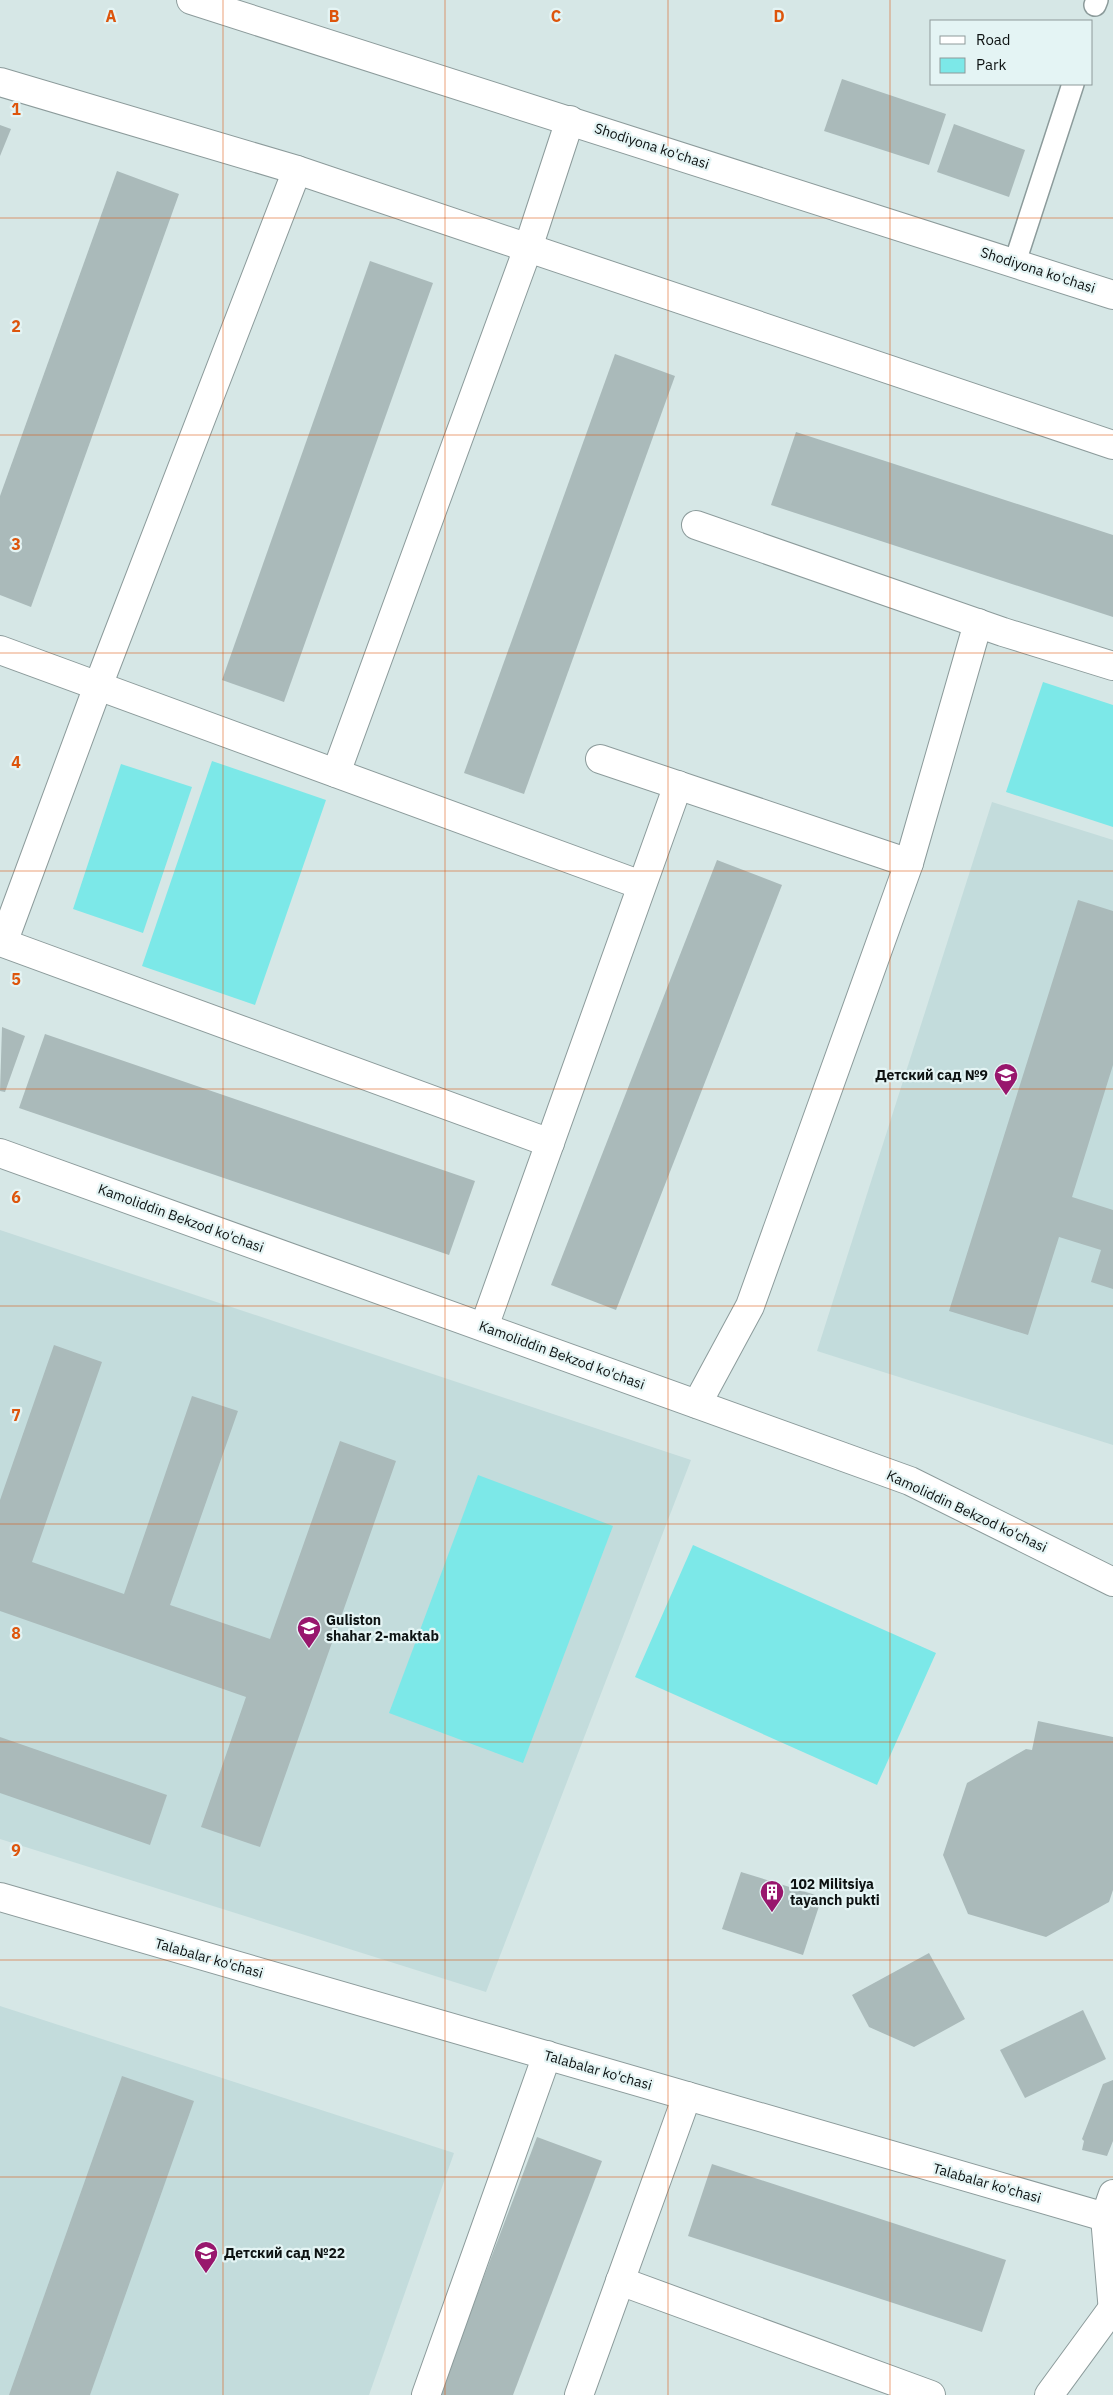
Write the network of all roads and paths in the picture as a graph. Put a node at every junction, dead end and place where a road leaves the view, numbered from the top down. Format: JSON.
{"nodes":[{"id":1,"x":191,"y":0,"type":"edge"},
{"id":2,"x":0,"y":82,"type":"edge"},
{"id":3,"x":1073,"y":85,"type":"edge"},
{"id":4,"x":570,"y":120,"type":"junction"},
{"id":5,"x":298,"y":170,"type":"junction"},
{"id":6,"x":528,"y":248,"type":"junction"},
{"id":7,"x":1015,"y":262,"type":"junction"},
{"id":8,"x":1113,"y":294,"type":"edge"},
{"id":9,"x":1113,"y":446,"type":"edge"},
{"id":10,"x":696,"y":525,"type":"dead end"},
{"id":11,"x":978,"y":623,"type":"junction"},
{"id":12,"x":0,"y":650,"type":"edge"},
{"id":13,"x":1113,"y":666,"type":"edge"},
{"id":14,"x":98,"y":686,"type":"junction"},
{"id":15,"x":600,"y":759,"type":"dead end"},
{"id":16,"x":336,"y":773,"type":"junction"},
{"id":17,"x":678,"y":785,"type":"junction"},
{"id":18,"x":909,"y":863,"type":"junction"},
{"id":19,"x":641,"y":885,"type":"junction"},
{"id":20,"x":550,"y":1143,"type":"junction"},
{"id":21,"x":0,"y":1153,"type":"edge"},
{"id":22,"x":484,"y":1327,"type":"junction"},
{"id":23,"x":697,"y":1404,"type":"junction"},
{"id":24,"x":1113,"y":1582,"type":"edge"},
{"id":25,"x":0,"y":1897,"type":"edge"},
{"id":26,"x":547,"y":2055,"type":"junction"},
{"id":27,"x":687,"y":2096,"type":"junction"},
{"id":28,"x":1109,"y":2206,"type":"edge"},
{"id":29,"x":620,"y":2281,"type":"junction"},
{"id":30,"x":1112,"y":2308,"type":"edge"},
{"id":31,"x":1113,"y":2312,"type":"edge"},
{"id":32,"x":426,"y":2395,"type":"edge"},
{"id":33,"x":578,"y":2395,"type":"edge"},
{"id":34,"x":931,"y":2395,"type":"edge"},
{"id":35,"x":1049,"y":2395,"type":"edge"}],
"edges":[{"from":1,"to":4,"type":"street","name":"Shodiyona ko'chasi"},
{"from":2,"to":5,"type":"street"},
{"from":3,"to":7,"type":"lane"},
{"from":4,"to":6,"type":"street"},
{"from":4,"to":7,"type":"street","name":"Shodiyona ko'chasi"},
{"from":5,"to":6,"type":"street"},
{"from":5,"to":14,"type":"street"},
{"from":6,"to":9,"type":"street"},
{"from":6,"to":16,"type":"street"},
{"from":7,"to":8,"type":"street","name":"Shodiyona ko'chasi"},
{"from":10,"to":11,"type":"street"},
{"from":11,"to":13,"type":"street"},
{"from":11,"to":18,"type":"street"},
{"from":12,"to":14,"type":"street"},
{"from":14,"to":16,"type":"street"},
{"from":14,"to":20,"type":"street"},
{"from":15,"to":17,"type":"street"},
{"from":16,"to":19,"type":"street"},
{"from":17,"to":18,"type":"street"},
{"from":17,"to":19,"type":"street"},
{"from":18,"to":23,"type":"street"},
{"from":19,"to":20,"type":"street"},
{"from":20,"to":22,"type":"street"},
{"from":21,"to":22,"type":"street","name":"Kamoliddin Bekzod ko'chasi"},
{"from":22,"to":23,"type":"street","name":"Kamoliddin Bekzod ko'chasi"},
{"from":23,"to":24,"type":"street","name":"Kamoliddin Bekzod ko'chasi"},
{"from":25,"to":26,"type":"street","name":"Talabalar ko'chasi"},
{"from":26,"to":27,"type":"street","name":"Talabalar ko'chasi"},
{"from":26,"to":32,"type":"street"},
{"from":27,"to":28,"type":"street","name":"Talabalar ko'chasi"},
{"from":27,"to":29,"type":"street"},
{"from":28,"to":30,"type":"street","name":"Talabalar ko'chasi"},
{"from":29,"to":33,"type":"street"},
{"from":29,"to":34,"type":"street"},
{"from":30,"to":31,"type":"street","name":"Talabalar ko'chasi"},
{"from":30,"to":35,"type":"street"}]}
